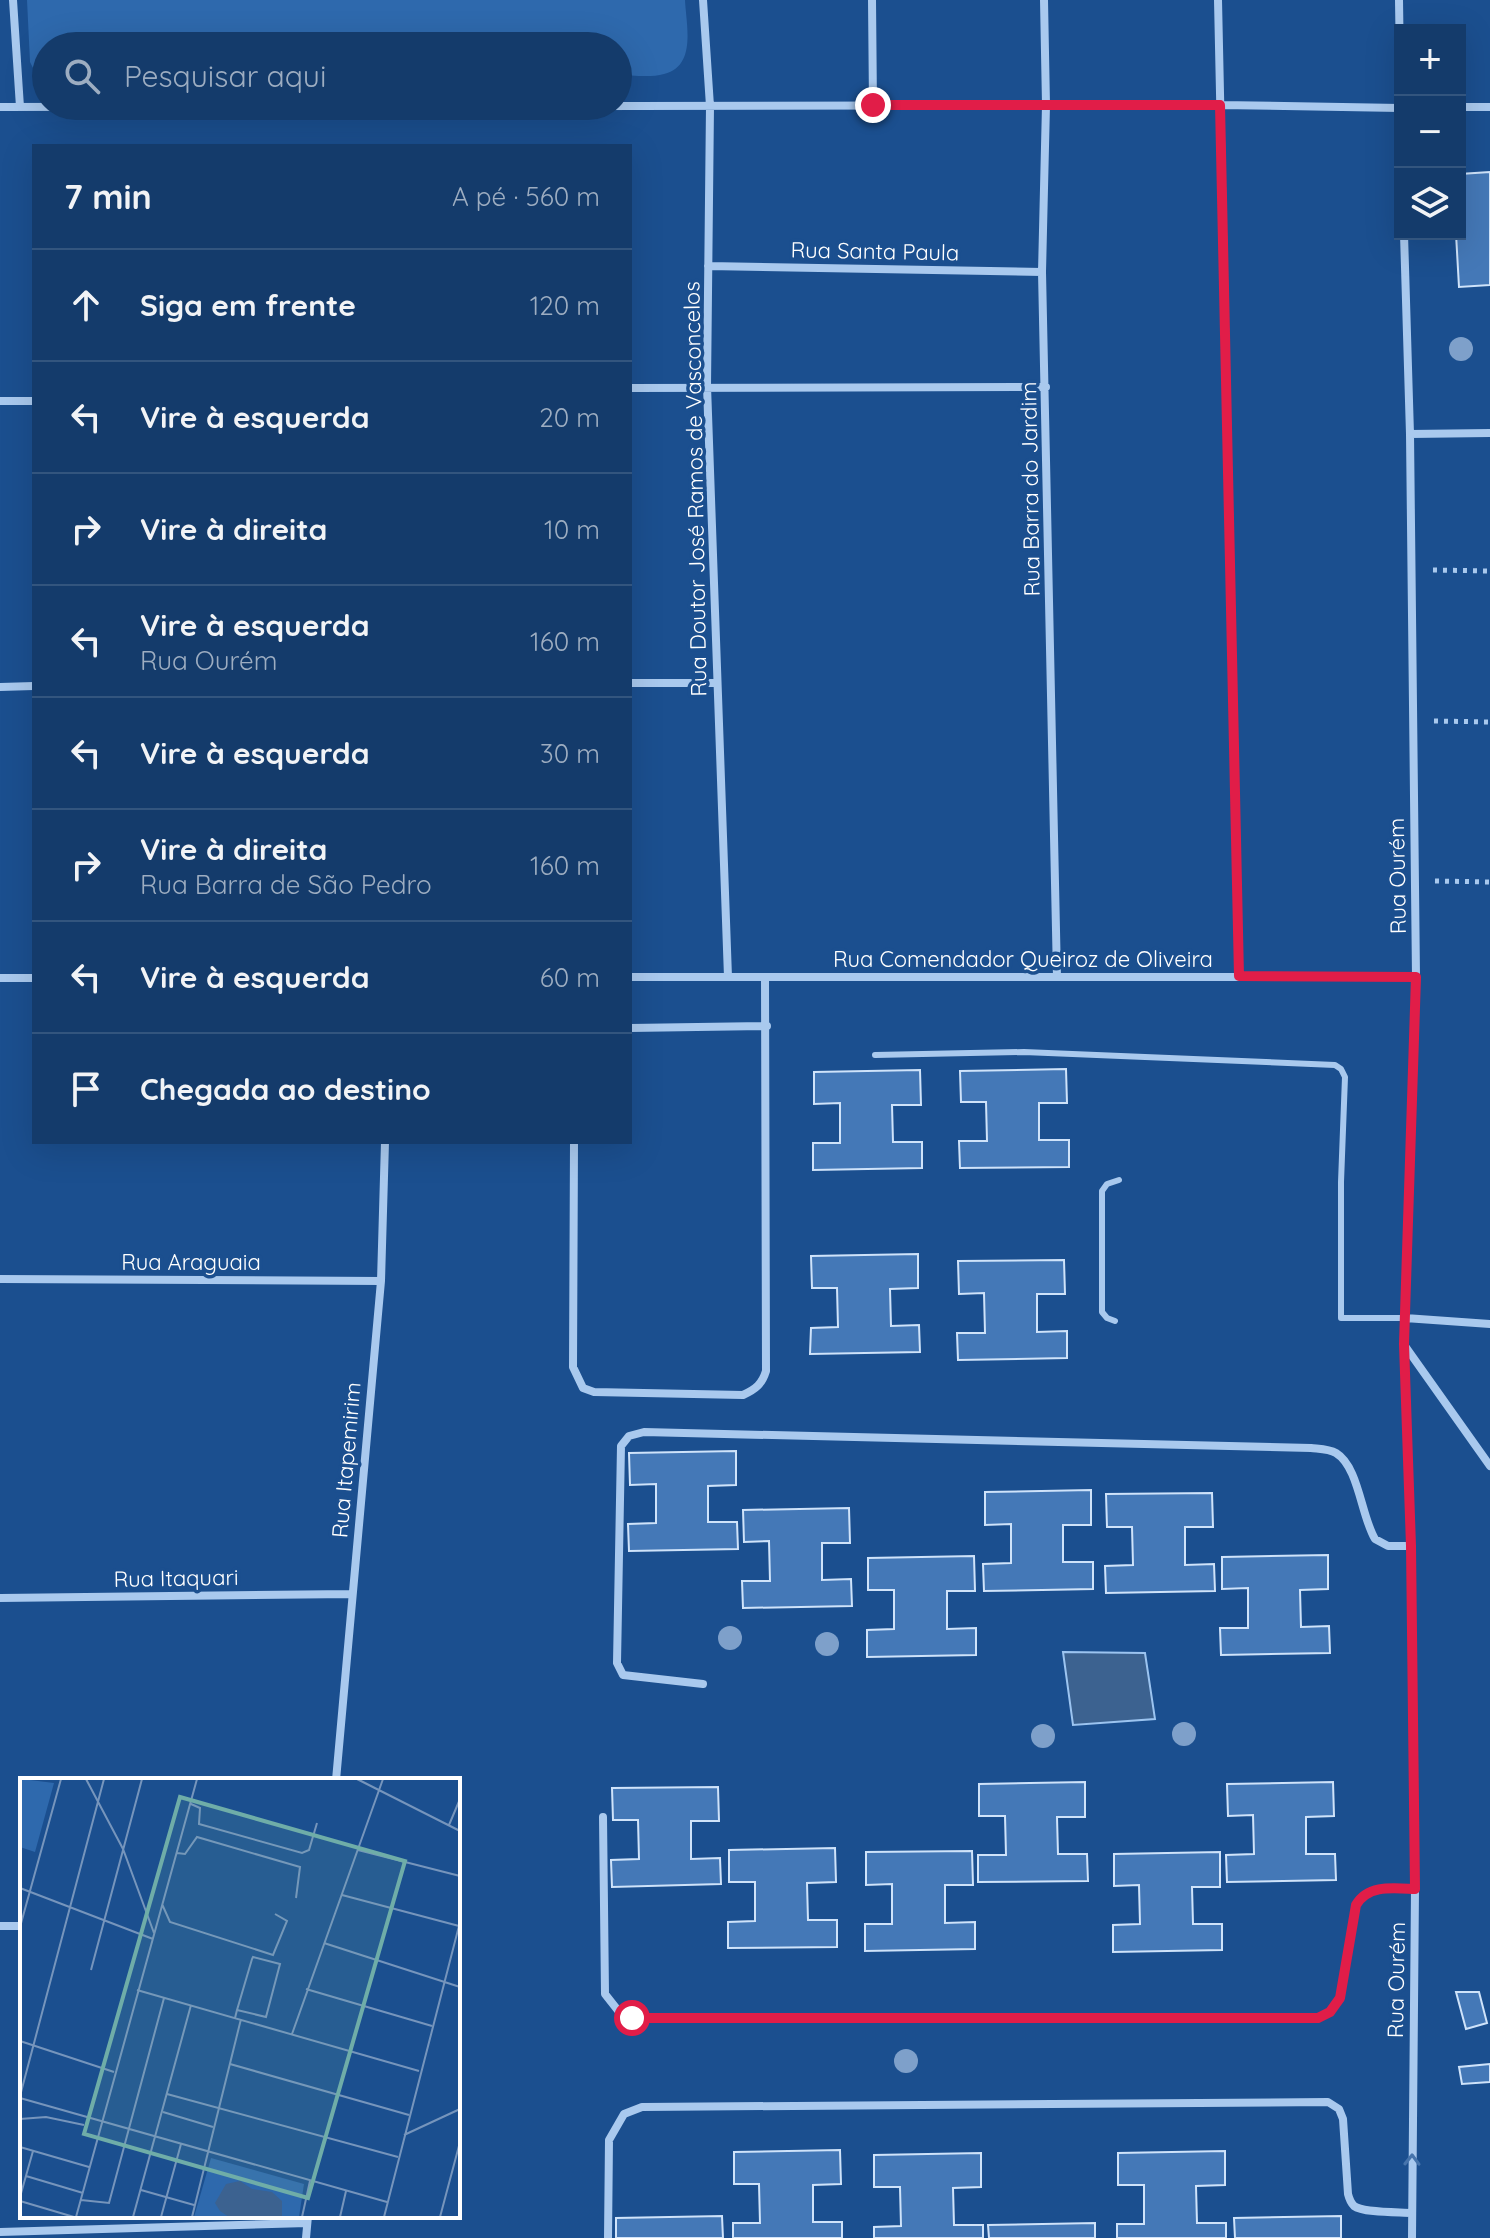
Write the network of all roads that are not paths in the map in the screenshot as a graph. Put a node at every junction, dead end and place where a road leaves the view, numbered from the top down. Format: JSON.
{"nodes":[{"id":1,"x":13,"y":0,"type":"edge"},
{"id":2,"x":703,"y":0,"type":"edge"},
{"id":3,"x":872,"y":0,"type":"edge"},
{"id":4,"x":1044,"y":0,"type":"edge"},
{"id":5,"x":1218,"y":0,"type":"edge"},
{"id":6,"x":1399,"y":0,"type":"edge"},
{"id":7,"x":1399,"y":24,"type":"edge"},
{"id":8,"x":873,"y":105,"type":"junction"},
{"id":9,"x":1046,"y":105,"type":"junction"},
{"id":10,"x":1220,"y":105,"type":"junction"},
{"id":11,"x":632,"y":106,"type":"edge"},
{"id":12,"x":710,"y":106,"type":"junction"},
{"id":13,"x":0,"y":107,"type":"edge"},
{"id":14,"x":20,"y":107,"type":"junction"},
{"id":15,"x":32,"y":107,"type":"edge"},
{"id":16,"x":1466,"y":107,"type":"edge"},
{"id":17,"x":1490,"y":107,"type":"edge"},
{"id":18,"x":1394,"y":108,"type":"edge"},
{"id":19,"x":1404,"y":240,"type":"edge"},
{"id":20,"x":708,"y":266,"type":"junction"},
{"id":21,"x":1042,"y":272,"type":"junction"},
{"id":22,"x":707,"y":386,"type":"junction"},
{"id":23,"x":1046,"y":387,"type":"junction"},
{"id":24,"x":632,"y":388,"type":"edge"},
{"id":25,"x":0,"y":401,"type":"edge"},
{"id":26,"x":32,"y":401,"type":"edge"},
{"id":27,"x":1490,"y":433,"type":"edge"},
{"id":28,"x":1410,"y":434,"type":"junction"},
{"id":29,"x":632,"y":683,"type":"edge"},
{"id":30,"x":717,"y":683,"type":"junction"},
{"id":31,"x":32,"y":686,"type":"edge"},
{"id":32,"x":0,"y":687,"type":"edge"},
{"id":33,"x":1239,"y":976,"type":"junction"},
{"id":34,"x":632,"y":977,"type":"edge"},
{"id":35,"x":728,"y":977,"type":"junction"},
{"id":36,"x":765,"y":977,"type":"junction"},
{"id":37,"x":1057,"y":977,"type":"junction"},
{"id":38,"x":1416,"y":977,"type":"junction"},
{"id":39,"x":0,"y":978,"type":"edge"},
{"id":40,"x":32,"y":978,"type":"edge"},
{"id":41,"x":767,"y":1026,"type":"junction"},
{"id":42,"x":632,"y":1028,"type":"edge"},
{"id":43,"x":875,"y":1055,"type":"dead end"},
{"id":44,"x":385,"y":1144,"type":"edge"},
{"id":45,"x":574,"y":1144,"type":"edge"},
{"id":46,"x":1119,"y":1180,"type":"dead end"},
{"id":47,"x":0,"y":1279,"type":"edge"},
{"id":48,"x":381,"y":1281,"type":"junction"},
{"id":49,"x":1405,"y":1318,"type":"junction"},
{"id":50,"x":1115,"y":1321,"type":"dead end"},
{"id":51,"x":1490,"y":1324,"type":"edge"},
{"id":52,"x":1404,"y":1344,"type":"junction"},
{"id":53,"x":1490,"y":1466,"type":"edge"},
{"id":54,"x":1411,"y":1546,"type":"junction"},
{"id":55,"x":352,"y":1594,"type":"junction"},
{"id":56,"x":0,"y":1598,"type":"edge"},
{"id":57,"x":703,"y":1684,"type":"dead end"},
{"id":58,"x":336,"y":1778,"type":"edge"},
{"id":59,"x":603,"y":1817,"type":"dead end"},
{"id":60,"x":1415,"y":1889,"type":"junction"},
{"id":61,"x":1412,"y":2213,"type":"junction"},
{"id":62,"x":308,"y":2220,"type":"edge"},
{"id":63,"x":0,"y":2232,"type":"edge"},
{"id":64,"x":306,"y":2238,"type":"edge"},
{"id":65,"x":608,"y":2238,"type":"edge"},
{"id":66,"x":1412,"y":2238,"type":"edge"}],
"edges":[{"from":1,"to":14,"type":"street"},
{"from":2,"to":12,"type":"street","name":"Rua Doutor José Ramos de Vasconcelos"},
{"from":3,"to":8,"type":"street"},
{"from":4,"to":9,"type":"street","name":"Rua Barra do Jardim"},
{"from":5,"to":10,"type":"street"},
{"from":6,"to":7,"type":"street"},
{"from":8,"to":9,"type":"street"},
{"from":8,"to":12,"type":"street"},
{"from":9,"to":10,"type":"street"},
{"from":9,"to":21,"type":"street","name":"Rua Barra do Jardim"},
{"from":10,"to":18,"type":"street"},
{"from":10,"to":33,"type":"street"},
{"from":11,"to":12,"type":"street"},
{"from":12,"to":20,"type":"street","name":"Rua Doutor José Ramos de Vasconcelos"},
{"from":13,"to":14,"type":"street"},
{"from":14,"to":15,"type":"street"},
{"from":16,"to":17,"type":"street"},
{"from":19,"to":28,"type":"street","name":"Rua Ourém"},
{"from":20,"to":21,"type":"street","name":"Rua Santa Paula"},
{"from":20,"to":22,"type":"street","name":"Rua Doutor José Ramos de Vasconcelos"},
{"from":21,"to":23,"type":"street","name":"Rua Barra do Jardim"},
{"from":22,"to":23,"type":"street"},
{"from":22,"to":24,"type":"street"},
{"from":22,"to":30,"type":"street","name":"Rua Doutor José Ramos de Vasconcelos"},
{"from":23,"to":37,"type":"street","name":"Rua Barra do Jardim"},
{"from":25,"to":26,"type":"street"},
{"from":27,"to":28,"type":"street"},
{"from":28,"to":38,"type":"street","name":"Rua Ourém"},
{"from":29,"to":30,"type":"street"},
{"from":30,"to":35,"type":"street","name":"Rua Doutor José Ramos de Vasconcelos"},
{"from":31,"to":32,"type":"street"},
{"from":33,"to":37,"type":"street","name":"Rua Comendador Queiroz de Oliveira"},
{"from":33,"to":38,"type":"street","name":"Rua Comendador Queiroz de Oliveira"},
{"from":34,"to":35,"type":"street","name":"Rua Comendador Queiroz de Oliveira"},
{"from":35,"to":36,"type":"street","name":"Rua Comendador Queiroz de Oliveira"},
{"from":36,"to":37,"type":"street","name":"Rua Comendador Queiroz de Oliveira"},
{"from":36,"to":41,"type":"street"},
{"from":38,"to":49,"type":"street","name":"Rua Ourém"},
{"from":39,"to":40,"type":"street"},
{"from":41,"to":42,"type":"street"},
{"from":41,"to":45,"type":"street"},
{"from":43,"to":49,"type":"lane"},
{"from":44,"to":48,"type":"street","name":"Rua Itapemirim"},
{"from":46,"to":50,"type":"lane"},
{"from":47,"to":48,"type":"street","name":"Rua Araguaia"},
{"from":48,"to":55,"type":"street","name":"Rua Itapemirim"},
{"from":49,"to":51,"type":"street"},
{"from":49,"to":52,"type":"street","name":"Rua Ourém"},
{"from":52,"to":53,"type":"street"},
{"from":52,"to":54,"type":"street","name":"Rua Ourém"},
{"from":54,"to":57,"type":"street"},
{"from":54,"to":60,"type":"street","name":"Rua Ourém"},
{"from":55,"to":56,"type":"street","name":"Rua Itaquari"},
{"from":55,"to":58,"type":"street","name":"Rua Itapemirim"},
{"from":59,"to":60,"type":"street"},
{"from":61,"to":60,"type":"street","name":"Rua Ourém","one_way":true},
{"from":61,"to":65,"type":"street"},
{"from":61,"to":66,"type":"street","name":"Rua Ourém"},
{"from":62,"to":63,"type":"street"},
{"from":62,"to":64,"type":"street"}]}
